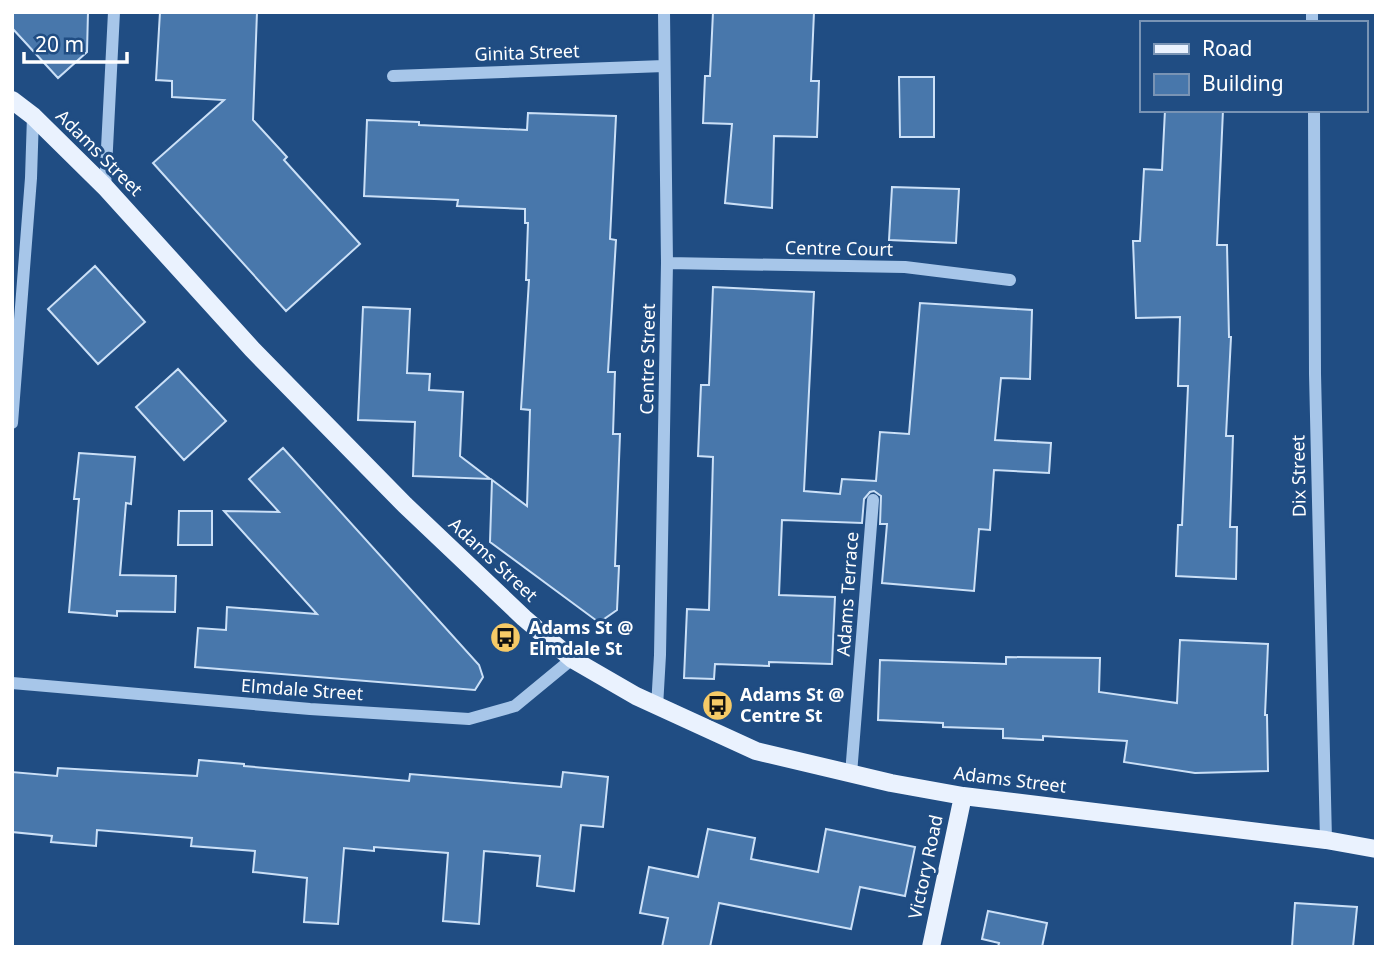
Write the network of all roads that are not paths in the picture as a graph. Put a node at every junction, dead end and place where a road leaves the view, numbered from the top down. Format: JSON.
{"nodes":[{"id":1,"x":114,"y":12,"type":"edge"},
{"id":2,"x":664,"y":12,"type":"edge"},
{"id":3,"x":664,"y":65,"type":"junction"},
{"id":4,"x":393,"y":76,"type":"dead end"},
{"id":5,"x":12,"y":100,"type":"edge"},
{"id":6,"x":1314,"y":112,"type":"edge"},
{"id":7,"x":33,"y":116,"type":"junction"},
{"id":8,"x":105,"y":187,"type":"junction"},
{"id":9,"x":667,"y":263,"type":"junction"},
{"id":10,"x":1010,"y":279,"type":"dead end"},
{"id":11,"x":12,"y":423,"type":"edge"},
{"id":12,"x":873,"y":500,"type":"dead end"},
{"id":13,"x":572,"y":659,"type":"junction"},
{"id":14,"x":12,"y":683,"type":"edge"},
{"id":15,"x":657,"y":707,"type":"junction"},
{"id":16,"x":851,"y":774,"type":"junction"},
{"id":17,"x":962,"y":796,"type":"junction"},
{"id":18,"x":1326,"y":840,"type":"junction"},
{"id":19,"x":1376,"y":849,"type":"edge"},
{"id":20,"x":931,"y":947,"type":"edge"}],
"edges":[{"from":1,"to":8,"type":"street"},
{"from":2,"to":3,"type":"street","name":"Centre Street"},
{"from":3,"to":4,"type":"street","name":"Ginita Street"},
{"from":3,"to":9,"type":"street","name":"Centre Street"},
{"from":5,"to":7,"type":"main road","name":"Adams Street"},
{"from":6,"to":18,"type":"street","name":"Dix Street"},
{"from":7,"to":8,"type":"main road","name":"Adams Street"},
{"from":7,"to":11,"type":"street"},
{"from":8,"to":13,"type":"main road","name":"Adams Street"},
{"from":9,"to":10,"type":"street","name":"Centre Court"},
{"from":9,"to":15,"type":"street","name":"Centre Street"},
{"from":12,"to":16,"type":"street","name":"Adams Terrace"},
{"from":13,"to":14,"type":"street","name":"Elmdale Street"},
{"from":13,"to":15,"type":"main road","name":"Adams Street"},
{"from":15,"to":16,"type":"main road","name":"Adams Street"},
{"from":16,"to":17,"type":"main road","name":"Adams Street"},
{"from":17,"to":18,"type":"main road","name":"Adams Street"},
{"from":17,"to":20,"type":"main road","name":"Victory Road"},
{"from":18,"to":19,"type":"main road","name":"Adams Street"}]}
